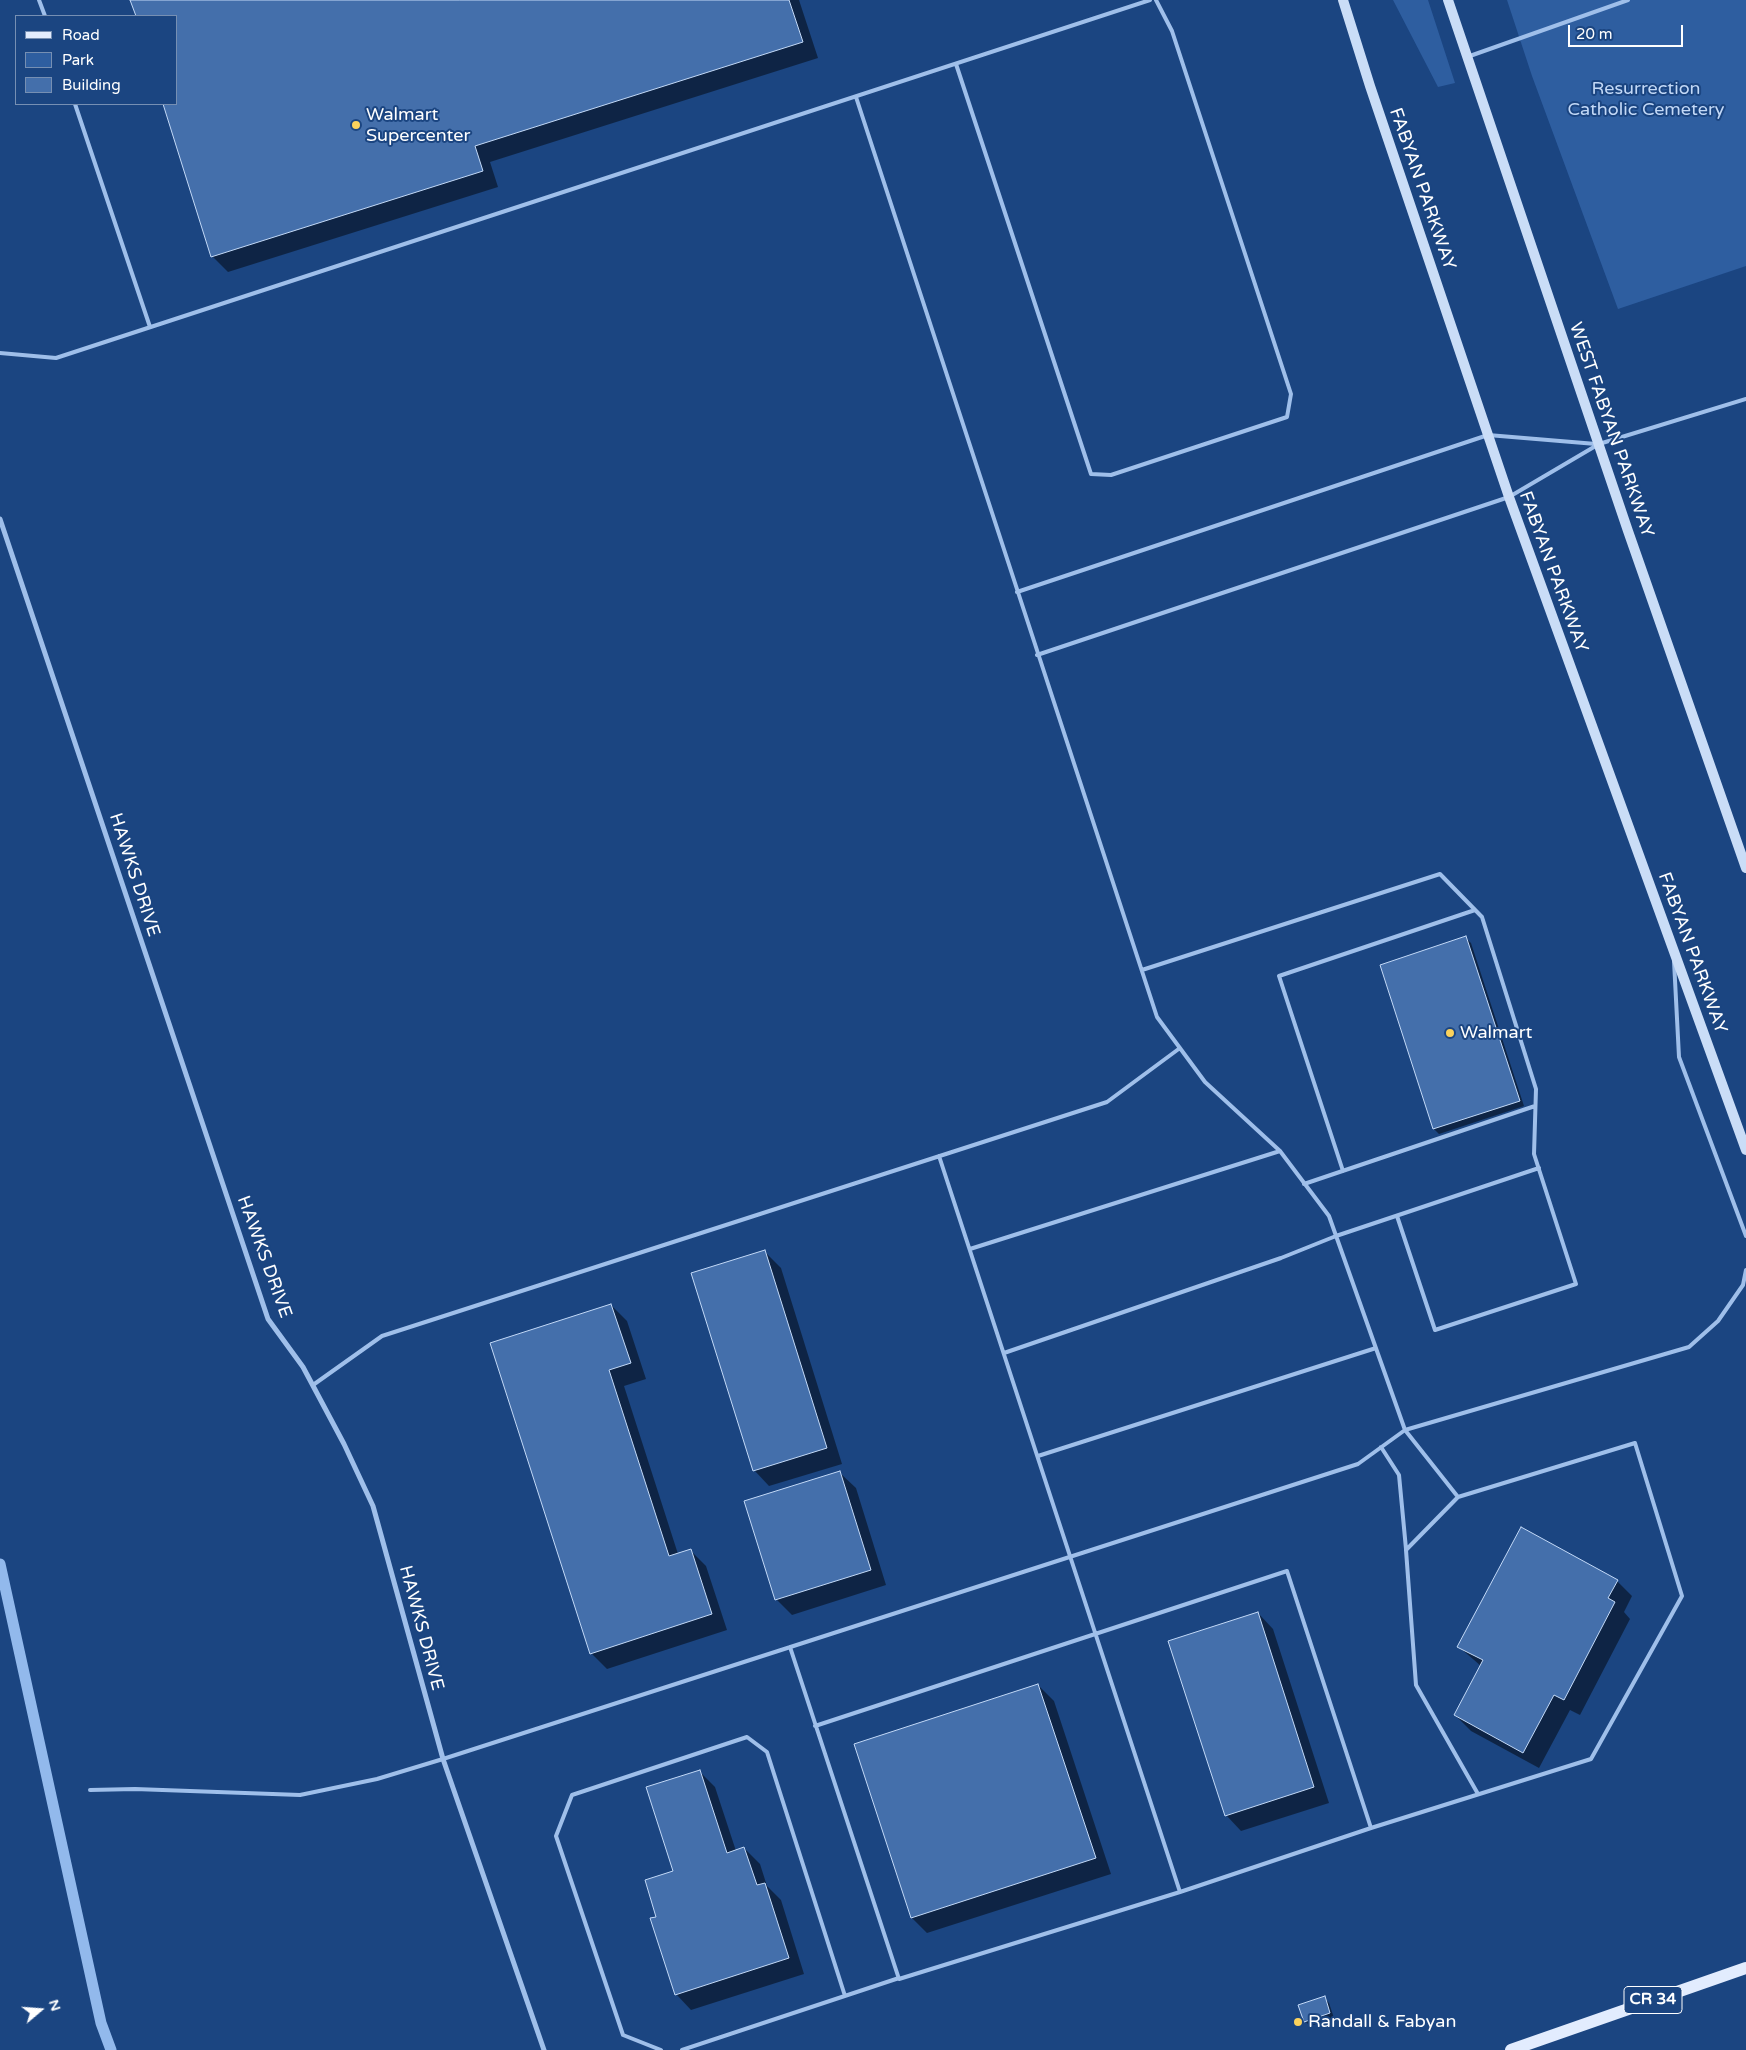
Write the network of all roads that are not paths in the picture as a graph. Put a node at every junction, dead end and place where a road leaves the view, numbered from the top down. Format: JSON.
{"nodes":[{"id":1,"x":39,"y":0,"type":"edge"},
{"id":2,"x":1150,"y":0,"type":"edge"},
{"id":3,"x":1156,"y":0,"type":"edge"},
{"id":4,"x":1343,"y":0,"type":"edge"},
{"id":5,"x":1448,"y":0,"type":"edge"},
{"id":6,"x":1628,"y":0,"type":"edge"},
{"id":7,"x":45,"y":15,"type":"edge"},
{"id":8,"x":1467,"y":57,"type":"junction"},
{"id":9,"x":956,"y":64,"type":"junction"},
{"id":10,"x":856,"y":97,"type":"junction"},
{"id":11,"x":74,"y":105,"type":"edge"},
{"id":12,"x":150,"y":327,"type":"junction"},
{"id":13,"x":0,"y":353,"type":"edge"},
{"id":14,"x":1746,"y":399,"type":"edge"},
{"id":15,"x":1488,"y":435,"type":"junction"},
{"id":16,"x":1599,"y":444,"type":"junction"},
{"id":17,"x":1508,"y":497,"type":"junction"},
{"id":18,"x":0,"y":519,"type":"edge"},
{"id":19,"x":1017,"y":592,"type":"junction"},
{"id":20,"x":1037,"y":655,"type":"junction"},
{"id":21,"x":1746,"y":868,"type":"edge"},
{"id":22,"x":1475,"y":910,"type":"junction"},
{"id":23,"x":1673,"y":949,"type":"junction"},
{"id":24,"x":1142,"y":970,"type":"junction"},
{"id":25,"x":1180,"y":1048,"type":"junction"},
{"id":26,"x":1535,"y":1106,"type":"junction"},
{"id":27,"x":1746,"y":1150,"type":"edge"},
{"id":28,"x":1280,"y":1151,"type":"junction"},
{"id":29,"x":939,"y":1156,"type":"junction"},
{"id":30,"x":1539,"y":1168,"type":"junction"},
{"id":31,"x":1343,"y":1171,"type":"junction"},
{"id":32,"x":1304,"y":1184,"type":"junction"},
{"id":33,"x":1397,"y":1216,"type":"junction"},
{"id":34,"x":1336,"y":1236,"type":"junction"},
{"id":35,"x":1746,"y":1236,"type":"edge"},
{"id":36,"x":970,"y":1250,"type":"junction"},
{"id":37,"x":1746,"y":1270,"type":"edge"},
{"id":38,"x":1376,"y":1348,"type":"junction"},
{"id":39,"x":1004,"y":1353,"type":"junction"},
{"id":40,"x":313,"y":1385,"type":"junction"},
{"id":41,"x":1405,"y":1430,"type":"junction"},
{"id":42,"x":1381,"y":1447,"type":"junction"},
{"id":43,"x":1038,"y":1456,"type":"junction"},
{"id":44,"x":1458,"y":1497,"type":"junction"},
{"id":45,"x":1406,"y":1550,"type":"junction"},
{"id":46,"x":1071,"y":1556,"type":"junction"},
{"id":47,"x":1097,"y":1633,"type":"junction"},
{"id":48,"x":790,"y":1647,"type":"junction"},
{"id":49,"x":815,"y":1726,"type":"junction"},
{"id":50,"x":443,"y":1759,"type":"junction"},
{"id":51,"x":90,"y":1790,"type":"dead end"},
{"id":52,"x":1478,"y":1794,"type":"junction"},
{"id":53,"x":1371,"y":1828,"type":"junction"},
{"id":54,"x":1180,"y":1892,"type":"junction"},
{"id":55,"x":1746,"y":1968,"type":"edge"},
{"id":56,"x":898,"y":1978,"type":"junction"},
{"id":57,"x":845,"y":1996,"type":"junction"},
{"id":58,"x":544,"y":2050,"type":"edge"},
{"id":59,"x":661,"y":2050,"type":"edge"},
{"id":60,"x":682,"y":2050,"type":"edge"},
{"id":61,"x":1511,"y":2050,"type":"edge"}],
"edges":[{"from":1,"to":7,"type":"lane"},
{"from":2,"to":9,"type":"lane"},
{"from":3,"to":9,"type":"lane"},
{"from":4,"to":15,"type":"main road","name":"FABYAN PARKWAY"},
{"from":5,"to":8,"type":"main road","name":"WEST FABYAN PARKWAY"},
{"from":6,"to":8,"type":"lane"},
{"from":8,"to":16,"type":"main road","name":"WEST FABYAN PARKWAY"},
{"from":9,"to":10,"type":"lane"},
{"from":10,"to":12,"type":"lane"},
{"from":10,"to":19,"type":"lane"},
{"from":11,"to":12,"type":"lane"},
{"from":12,"to":13,"type":"lane"},
{"from":14,"to":16,"type":"lane"},
{"from":15,"to":16,"type":"lane"},
{"from":15,"to":17,"type":"main road","name":"FABYAN PARKWAY"},
{"from":15,"to":19,"type":"lane"},
{"from":16,"to":17,"type":"lane"},
{"from":16,"to":21,"type":"main road","name":"WEST FABYAN PARKWAY"},
{"from":17,"to":20,"type":"lane"},
{"from":17,"to":23,"type":"main road","name":"FABYAN PARKWAY"},
{"from":18,"to":40,"type":"street","name":"HAWKS DRIVE"},
{"from":19,"to":20,"type":"lane"},
{"from":20,"to":24,"type":"lane"},
{"from":22,"to":24,"type":"lane"},
{"from":22,"to":26,"type":"lane"},
{"from":22,"to":31,"type":"lane"},
{"from":23,"to":27,"type":"main road","name":"FABYAN PARKWAY"},
{"from":23,"to":35,"type":"lane"},
{"from":24,"to":25,"type":"lane"},
{"from":25,"to":28,"type":"lane"},
{"from":25,"to":29,"type":"lane"},
{"from":26,"to":30,"type":"lane"},
{"from":26,"to":31,"type":"lane"},
{"from":28,"to":32,"type":"lane"},
{"from":28,"to":36,"type":"lane"},
{"from":29,"to":36,"type":"lane"},
{"from":29,"to":40,"type":"lane"},
{"from":30,"to":33,"type":"lane"},
{"from":30,"to":33,"type":"lane"},
{"from":31,"to":32,"type":"lane"},
{"from":32,"to":34,"type":"lane"},
{"from":33,"to":34,"type":"lane"},
{"from":34,"to":38,"type":"lane"},
{"from":34,"to":39,"type":"lane"},
{"from":36,"to":39,"type":"lane"},
{"from":37,"to":41,"type":"lane"},
{"from":38,"to":41,"type":"lane"},
{"from":38,"to":43,"type":"lane"},
{"from":39,"to":43,"type":"lane"},
{"from":40,"to":50,"type":"street","name":"HAWKS DRIVE"},
{"from":41,"to":42,"type":"lane"},
{"from":41,"to":44,"type":"lane"},
{"from":42,"to":45,"type":"lane"},
{"from":42,"to":46,"type":"lane"},
{"from":43,"to":46,"type":"lane"},
{"from":44,"to":45,"type":"lane"},
{"from":44,"to":52,"type":"lane"},
{"from":45,"to":52,"type":"lane"},
{"from":46,"to":47,"type":"lane"},
{"from":46,"to":48,"type":"lane"},
{"from":47,"to":49,"type":"lane"},
{"from":47,"to":53,"type":"lane"},
{"from":47,"to":54,"type":"lane"},
{"from":48,"to":49,"type":"lane"},
{"from":48,"to":50,"type":"lane"},
{"from":49,"to":56,"type":"lane"},
{"from":50,"to":51,"type":"lane"},
{"from":50,"to":58,"type":"street","name":"HAWKS DRIVE"},
{"from":52,"to":53,"type":"lane"},
{"from":53,"to":54,"type":"lane"},
{"from":54,"to":56,"type":"lane"},
{"from":55,"to":61,"type":"main road","number":"CR 34"},
{"from":56,"to":57,"type":"lane"},
{"from":57,"to":59,"type":"lane"},
{"from":57,"to":60,"type":"lane"}]}
